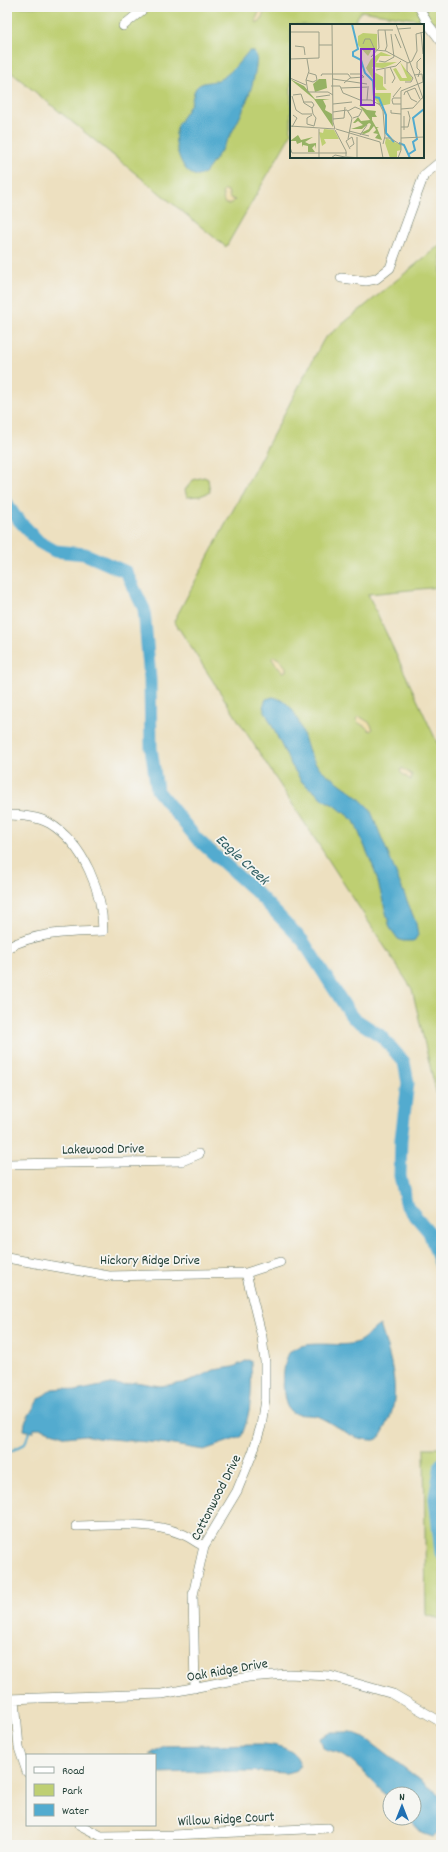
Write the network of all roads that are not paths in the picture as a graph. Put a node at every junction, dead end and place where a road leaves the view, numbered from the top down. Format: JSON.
{"nodes":[{"id":1,"x":146,"y":7,"type":"edge"},
{"id":2,"x":419,"y":7,"type":"edge"},
{"id":3,"x":123,"y":26,"type":"dead end"},
{"id":4,"x":441,"y":41,"type":"edge"},
{"id":5,"x":441,"y":162,"type":"edge"},
{"id":6,"x":341,"y":278,"type":"dead end"},
{"id":7,"x":7,"y":815,"type":"edge"},
{"id":8,"x":7,"y":948,"type":"edge"},
{"id":9,"x":199,"y":1154,"type":"dead end"},
{"id":10,"x":7,"y":1164,"type":"edge"},
{"id":11,"x":7,"y":1258,"type":"edge"},
{"id":12,"x":280,"y":1262,"type":"dead end"},
{"id":13,"x":246,"y":1273,"type":"junction"},
{"id":14,"x":76,"y":1526,"type":"dead end"},
{"id":15,"x":204,"y":1546,"type":"junction"},
{"id":16,"x":195,"y":1688,"type":"junction"},
{"id":17,"x":11,"y":1699,"type":"edge"},
{"id":18,"x":441,"y":1722,"type":"edge"},
{"id":19,"x":26,"y":1769,"type":"edge"},
{"id":20,"x":82,"y":1826,"type":"edge"},
{"id":21,"x":328,"y":1828,"type":"dead end"}],
"edges":[{"from":1,"to":3,"type":"street"},
{"from":2,"to":4,"type":"street"},
{"from":5,"to":6,"type":"street"},
{"from":7,"to":8,"type":"street"},
{"from":9,"to":10,"type":"street","name":"Lakewood Drive"},
{"from":11,"to":13,"type":"street","name":"Hickory Ridge Drive"},
{"from":12,"to":13,"type":"street","name":"Hickory Ridge Drive"},
{"from":13,"to":15,"type":"street","name":"Cottonwood Drive"},
{"from":14,"to":15,"type":"street"},
{"from":15,"to":16,"type":"street","name":"Cottonwood Drive"},
{"from":16,"to":17,"type":"street","name":"Oak Ridge Drive"},
{"from":16,"to":18,"type":"street","name":"Oak Ridge Drive"},
{"from":17,"to":19,"type":"street"},
{"from":20,"to":21,"type":"street","name":"Willow Ridge Court"}]}
